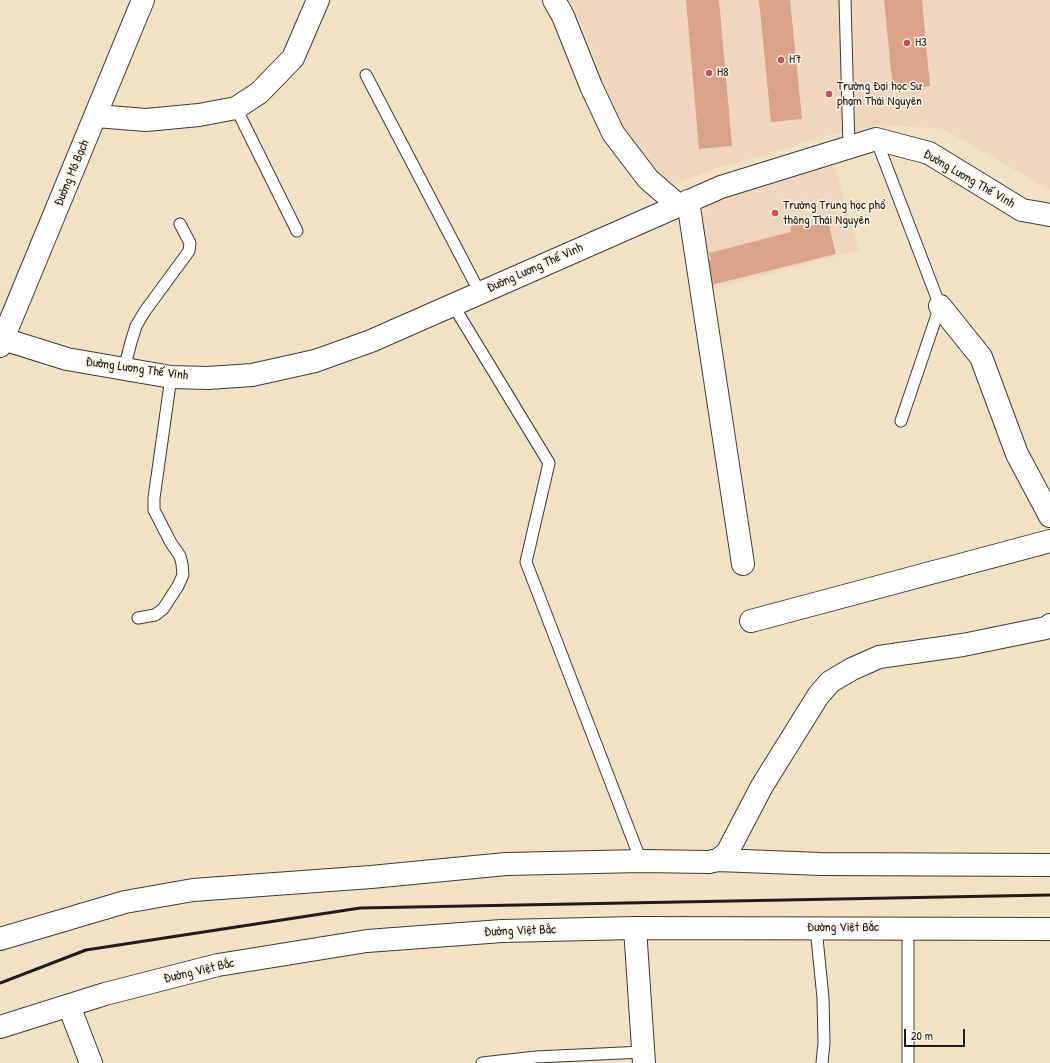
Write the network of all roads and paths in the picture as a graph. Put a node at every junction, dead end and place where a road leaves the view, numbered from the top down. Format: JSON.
{"nodes":[{"id":1,"x":143,"y":0,"type":"edge"},
{"id":2,"x":318,"y":0,"type":"edge"},
{"id":3,"x":554,"y":0,"type":"edge"},
{"id":4,"x":845,"y":0,"type":"edge"},
{"id":5,"x":366,"y":75,"type":"dead end"},
{"id":6,"x":236,"y":108,"type":"junction"},
{"id":7,"x":96,"y":116,"type":"junction"},
{"id":8,"x":876,"y":139,"type":"junction"},
{"id":9,"x":849,"y":147,"type":"junction"},
{"id":10,"x":683,"y":203,"type":"junction"},
{"id":11,"x":1050,"y":215,"type":"edge"},
{"id":12,"x":180,"y":224,"type":"dead end"},
{"id":13,"x":297,"y":231,"type":"dead end"},
{"id":14,"x":480,"y":293,"type":"junction"},
{"id":15,"x":453,"y":305,"type":"junction"},
{"id":16,"x":940,"y":306,"type":"junction"},
{"id":17,"x":1,"y":342,"type":"edge"},
{"id":18,"x":124,"y":369,"type":"junction"},
{"id":19,"x":171,"y":377,"type":"junction"},
{"id":20,"x":901,"y":421,"type":"dead end"},
{"id":21,"x":1050,"y":516,"type":"edge"},
{"id":22,"x":1050,"y":541,"type":"edge"},
{"id":23,"x":743,"y":564,"type":"dead end"},
{"id":24,"x":138,"y":618,"type":"dead end"},
{"id":25,"x":751,"y":621,"type":"dead end"},
{"id":26,"x":1050,"y":625,"type":"edge"},
{"id":27,"x":718,"y":860,"type":"junction"},
{"id":28,"x":641,"y":861,"type":"junction"},
{"id":29,"x":1050,"y":865,"type":"edge"},
{"id":30,"x":635,"y":928,"type":"junction"},
{"id":31,"x":816,"y":928,"type":"junction"},
{"id":32,"x":908,"y":928,"type":"junction"},
{"id":33,"x":1050,"y":928,"type":"edge"},
{"id":34,"x":0,"y":939,"type":"edge"},
{"id":35,"x":69,"y":1006,"type":"junction"},
{"id":36,"x":0,"y":1027,"type":"edge"},
{"id":37,"x":644,"y":1057,"type":"edge"},
{"id":38,"x":91,"y":1063,"type":"edge"},
{"id":39,"x":482,"y":1063,"type":"edge"},
{"id":40,"x":822,"y":1063,"type":"edge"},
{"id":41,"x":908,"y":1063,"type":"edge"}],
"edges":[{"from":1,"to":7,"type":"street","name":"Đường Mỏ Bạch"},
{"from":2,"to":6,"type":"street"},
{"from":3,"to":10,"type":"street"},
{"from":4,"to":9,"type":"lane"},
{"from":5,"to":14,"type":"lane"},
{"from":6,"to":7,"type":"street"},
{"from":6,"to":13,"type":"lane"},
{"from":7,"to":17,"type":"street","name":"Đường Mỏ Bạch"},
{"from":8,"to":9,"type":"street","name":"Đường Lương Thế Vinh"},
{"from":8,"to":11,"type":"street","name":"Đường Lương Thế Vinh"},
{"from":8,"to":16,"type":"lane"},
{"from":9,"to":10,"type":"street","name":"Đường Lương Thế Vinh"},
{"from":10,"to":14,"type":"street","name":"Đường Lương Thế Vinh"},
{"from":10,"to":23,"type":"street"},
{"from":12,"to":18,"type":"lane"},
{"from":14,"to":15,"type":"street","name":"Đường Lương Thế Vinh"},
{"from":15,"to":19,"type":"street","name":"Đường Lương Thế Vinh"},
{"from":15,"to":28,"type":"lane"},
{"from":16,"to":20,"type":"lane"},
{"from":16,"to":21,"type":"street"},
{"from":17,"to":18,"type":"street","name":"Đường Lương Thế Vinh"},
{"from":18,"to":19,"type":"street","name":"Đường Lương Thế Vinh"},
{"from":19,"to":24,"type":"lane"},
{"from":22,"to":25,"type":"street"},
{"from":26,"to":27,"type":"street"},
{"from":27,"to":28,"type":"street"},
{"from":27,"to":29,"type":"street"},
{"from":28,"to":34,"type":"street"},
{"from":30,"to":31,"type":"street","name":"Đường Việt Bắc"},
{"from":30,"to":35,"type":"street","name":"Đường Việt Bắc"},
{"from":30,"to":37,"type":"street"},
{"from":31,"to":32,"type":"street","name":"Đường Việt Bắc"},
{"from":31,"to":40,"type":"lane"},
{"from":32,"to":33,"type":"street","name":"Đường Việt Bắc"},
{"from":32,"to":41,"type":"lane"},
{"from":35,"to":36,"type":"street","name":"Đường Việt Bắc"},
{"from":35,"to":38,"type":"street"},
{"from":37,"to":39,"type":"lane"}]}
